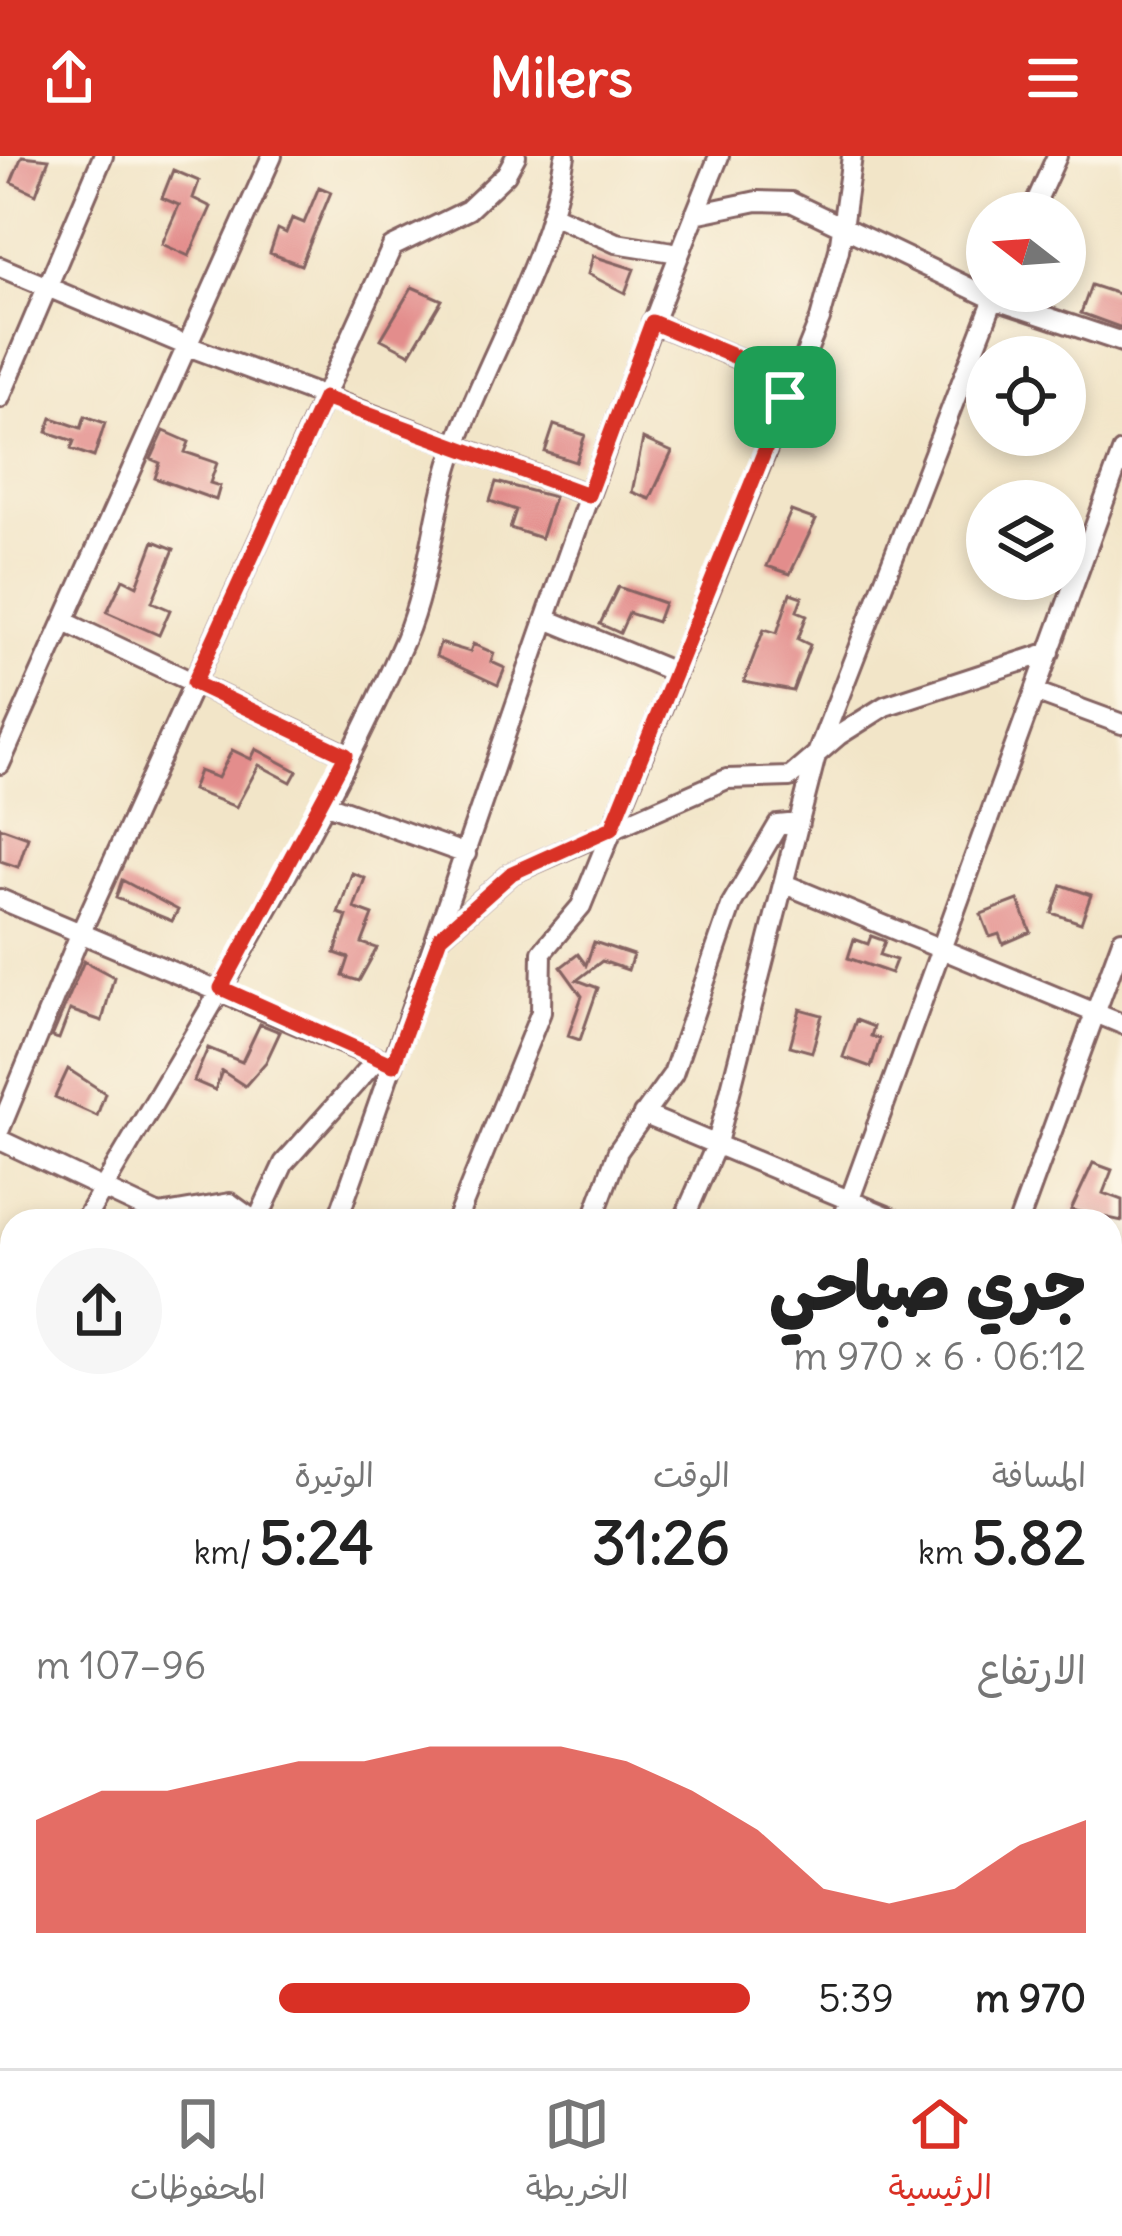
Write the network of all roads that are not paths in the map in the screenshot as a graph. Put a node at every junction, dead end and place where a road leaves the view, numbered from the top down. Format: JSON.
{"nodes":[{"id":1,"x":104,"y":156,"type":"edge"},
{"id":2,"x":272,"y":156,"type":"edge"},
{"id":3,"x":516,"y":156,"type":"edge"},
{"id":4,"x":565,"y":156,"type":"edge"},
{"id":5,"x":719,"y":156,"type":"edge"},
{"id":6,"x":852,"y":156,"type":"edge"},
{"id":7,"x":1057,"y":156,"type":"edge"},
{"id":8,"x":1041,"y":192,"type":"edge"},
{"id":9,"x":552,"y":214,"type":"junction"},
{"id":10,"x":695,"y":214,"type":"junction"},
{"id":11,"x":842,"y":226,"type":"junction"},
{"id":12,"x":679,"y":253,"type":"junction"},
{"id":13,"x":0,"y":267,"type":"edge"},
{"id":14,"x":966,"y":282,"type":"edge"},
{"id":15,"x":48,"y":287,"type":"junction"},
{"id":16,"x":988,"y":312,"type":"edge"},
{"id":17,"x":1040,"y":312,"type":"edge"},
{"id":18,"x":652,"y":322,"type":"junction"},
{"id":19,"x":1122,"y":343,"type":"edge"},
{"id":20,"x":185,"y":345,"type":"junction"},
{"id":21,"x":793,"y":381,"type":"junction"},
{"id":22,"x":0,"y":398,"type":"edge"},
{"id":23,"x":324,"y":398,"type":"junction"},
{"id":24,"x":456,"y":446,"type":"junction"},
{"id":25,"x":1122,"y":452,"type":"edge"},
{"id":26,"x":588,"y":495,"type":"junction"},
{"id":27,"x":546,"y":619,"type":"junction"},
{"id":28,"x":65,"y":622,"type":"junction"},
{"id":29,"x":1050,"y":652,"type":"junction"},
{"id":30,"x":674,"y":672,"type":"junction"},
{"id":31,"x":194,"y":683,"type":"junction"},
{"id":32,"x":1035,"y":692,"type":"junction"},
{"id":33,"x":1122,"y":724,"type":"edge"},
{"id":34,"x":6,"y":732,"type":"edge"},
{"id":35,"x":346,"y":755,"type":"junction"},
{"id":36,"x":815,"y":759,"type":"junction"},
{"id":37,"x":0,"y":764,"type":"edge"},
{"id":38,"x":324,"y":803,"type":"junction"},
{"id":39,"x":799,"y":823,"type":"junction"},
{"id":40,"x":612,"y":828,"type":"junction"},
{"id":41,"x":466,"y":854,"type":"junction"},
{"id":42,"x":787,"y":885,"type":"junction"},
{"id":43,"x":0,"y":899,"type":"edge"},
{"id":44,"x":82,"y":932,"type":"junction"},
{"id":45,"x":440,"y":937,"type":"junction"},
{"id":46,"x":1122,"y":940,"type":"edge"},
{"id":47,"x":944,"y":952,"type":"junction"},
{"id":48,"x":221,"y":988,"type":"junction"},
{"id":49,"x":1095,"y":1013,"type":"junction"},
{"id":50,"x":1122,"y":1024,"type":"edge"},
{"id":51,"x":386,"y":1062,"type":"junction"},
{"id":52,"x":643,"y":1114,"type":"junction"},
{"id":53,"x":0,"y":1130,"type":"edge"},
{"id":54,"x":0,"y":1140,"type":"edge"},
{"id":55,"x":717,"y":1143,"type":"junction"},
{"id":56,"x":103,"y":1189,"type":"junction"},
{"id":57,"x":850,"y":1199,"type":"junction"},
{"id":58,"x":91,"y":1209,"type":"edge"},
{"id":59,"x":146,"y":1209,"type":"edge"},
{"id":60,"x":194,"y":1209,"type":"edge"},
{"id":61,"x":239,"y":1209,"type":"edge"},
{"id":62,"x":262,"y":1209,"type":"edge"},
{"id":63,"x":341,"y":1209,"type":"edge"},
{"id":64,"x":461,"y":1209,"type":"edge"},
{"id":65,"x":596,"y":1209,"type":"edge"},
{"id":66,"x":688,"y":1209,"type":"edge"},
{"id":67,"x":846,"y":1209,"type":"edge"},
{"id":68,"x":872,"y":1209,"type":"edge"},
{"id":69,"x":1023,"y":1209,"type":"edge"}],
"edges":[{"from":1,"to":15,"type":"street"},
{"from":2,"to":20,"type":"street"},
{"from":3,"to":23,"type":"street"},
{"from":4,"to":9,"type":"street"},
{"from":5,"to":10,"type":"street"},
{"from":6,"to":11,"type":"street"},
{"from":7,"to":8,"type":"street"},
{"from":9,"to":12,"type":"street"},
{"from":9,"to":24,"type":"street"},
{"from":10,"to":11,"type":"street"},
{"from":10,"to":12,"type":"street"},
{"from":11,"to":14,"type":"street"},
{"from":11,"to":21,"type":"street"},
{"from":12,"to":18,"type":"street"},
{"from":13,"to":15,"type":"street"},
{"from":15,"to":20,"type":"street"},
{"from":15,"to":22,"type":"street"},
{"from":16,"to":36,"type":"street"},
{"from":17,"to":19,"type":"street"},
{"from":18,"to":21,"type":"street"},
{"from":18,"to":26,"type":"street"},
{"from":20,"to":23,"type":"street"},
{"from":20,"to":28,"type":"street"},
{"from":21,"to":30,"type":"street"},
{"from":23,"to":24,"type":"street"},
{"from":23,"to":31,"type":"street"},
{"from":24,"to":26,"type":"street"},
{"from":24,"to":35,"type":"street"},
{"from":25,"to":29,"type":"street"},
{"from":26,"to":27,"type":"street"},
{"from":27,"to":30,"type":"street"},
{"from":27,"to":41,"type":"street"},
{"from":28,"to":31,"type":"street"},
{"from":28,"to":34,"type":"street"},
{"from":29,"to":32,"type":"street"},
{"from":29,"to":36,"type":"street"},
{"from":30,"to":40,"type":"street"},
{"from":31,"to":35,"type":"street"},
{"from":31,"to":44,"type":"street"},
{"from":32,"to":33,"type":"street"},
{"from":32,"to":47,"type":"street"},
{"from":34,"to":37,"type":"street"},
{"from":35,"to":38,"type":"street"},
{"from":36,"to":39,"type":"street"},
{"from":36,"to":40,"type":"street"},
{"from":38,"to":41,"type":"street"},
{"from":38,"to":48,"type":"street"},
{"from":39,"to":42,"type":"street"},
{"from":39,"to":52,"type":"street"},
{"from":40,"to":45,"type":"street"},
{"from":40,"to":64,"type":"street"},
{"from":41,"to":45,"type":"street"},
{"from":42,"to":47,"type":"street"},
{"from":42,"to":55,"type":"street"},
{"from":43,"to":44,"type":"street"},
{"from":44,"to":48,"type":"street"},
{"from":44,"to":53,"type":"street"},
{"from":45,"to":51,"type":"street"},
{"from":46,"to":49,"type":"street"},
{"from":47,"to":49,"type":"street"},
{"from":47,"to":57,"type":"street"},
{"from":48,"to":51,"type":"street"},
{"from":48,"to":56,"type":"street"},
{"from":49,"to":50,"type":"street"},
{"from":49,"to":69,"type":"street"},
{"from":51,"to":62,"type":"street"},
{"from":51,"to":63,"type":"street"},
{"from":52,"to":55,"type":"street"},
{"from":52,"to":65,"type":"street"},
{"from":54,"to":56,"type":"street"},
{"from":55,"to":57,"type":"street"},
{"from":55,"to":66,"type":"street"},
{"from":56,"to":58,"type":"street"},
{"from":56,"to":59,"type":"street"},
{"from":57,"to":67,"type":"street"},
{"from":57,"to":68,"type":"street"},
{"from":60,"to":61,"type":"street"}]}
